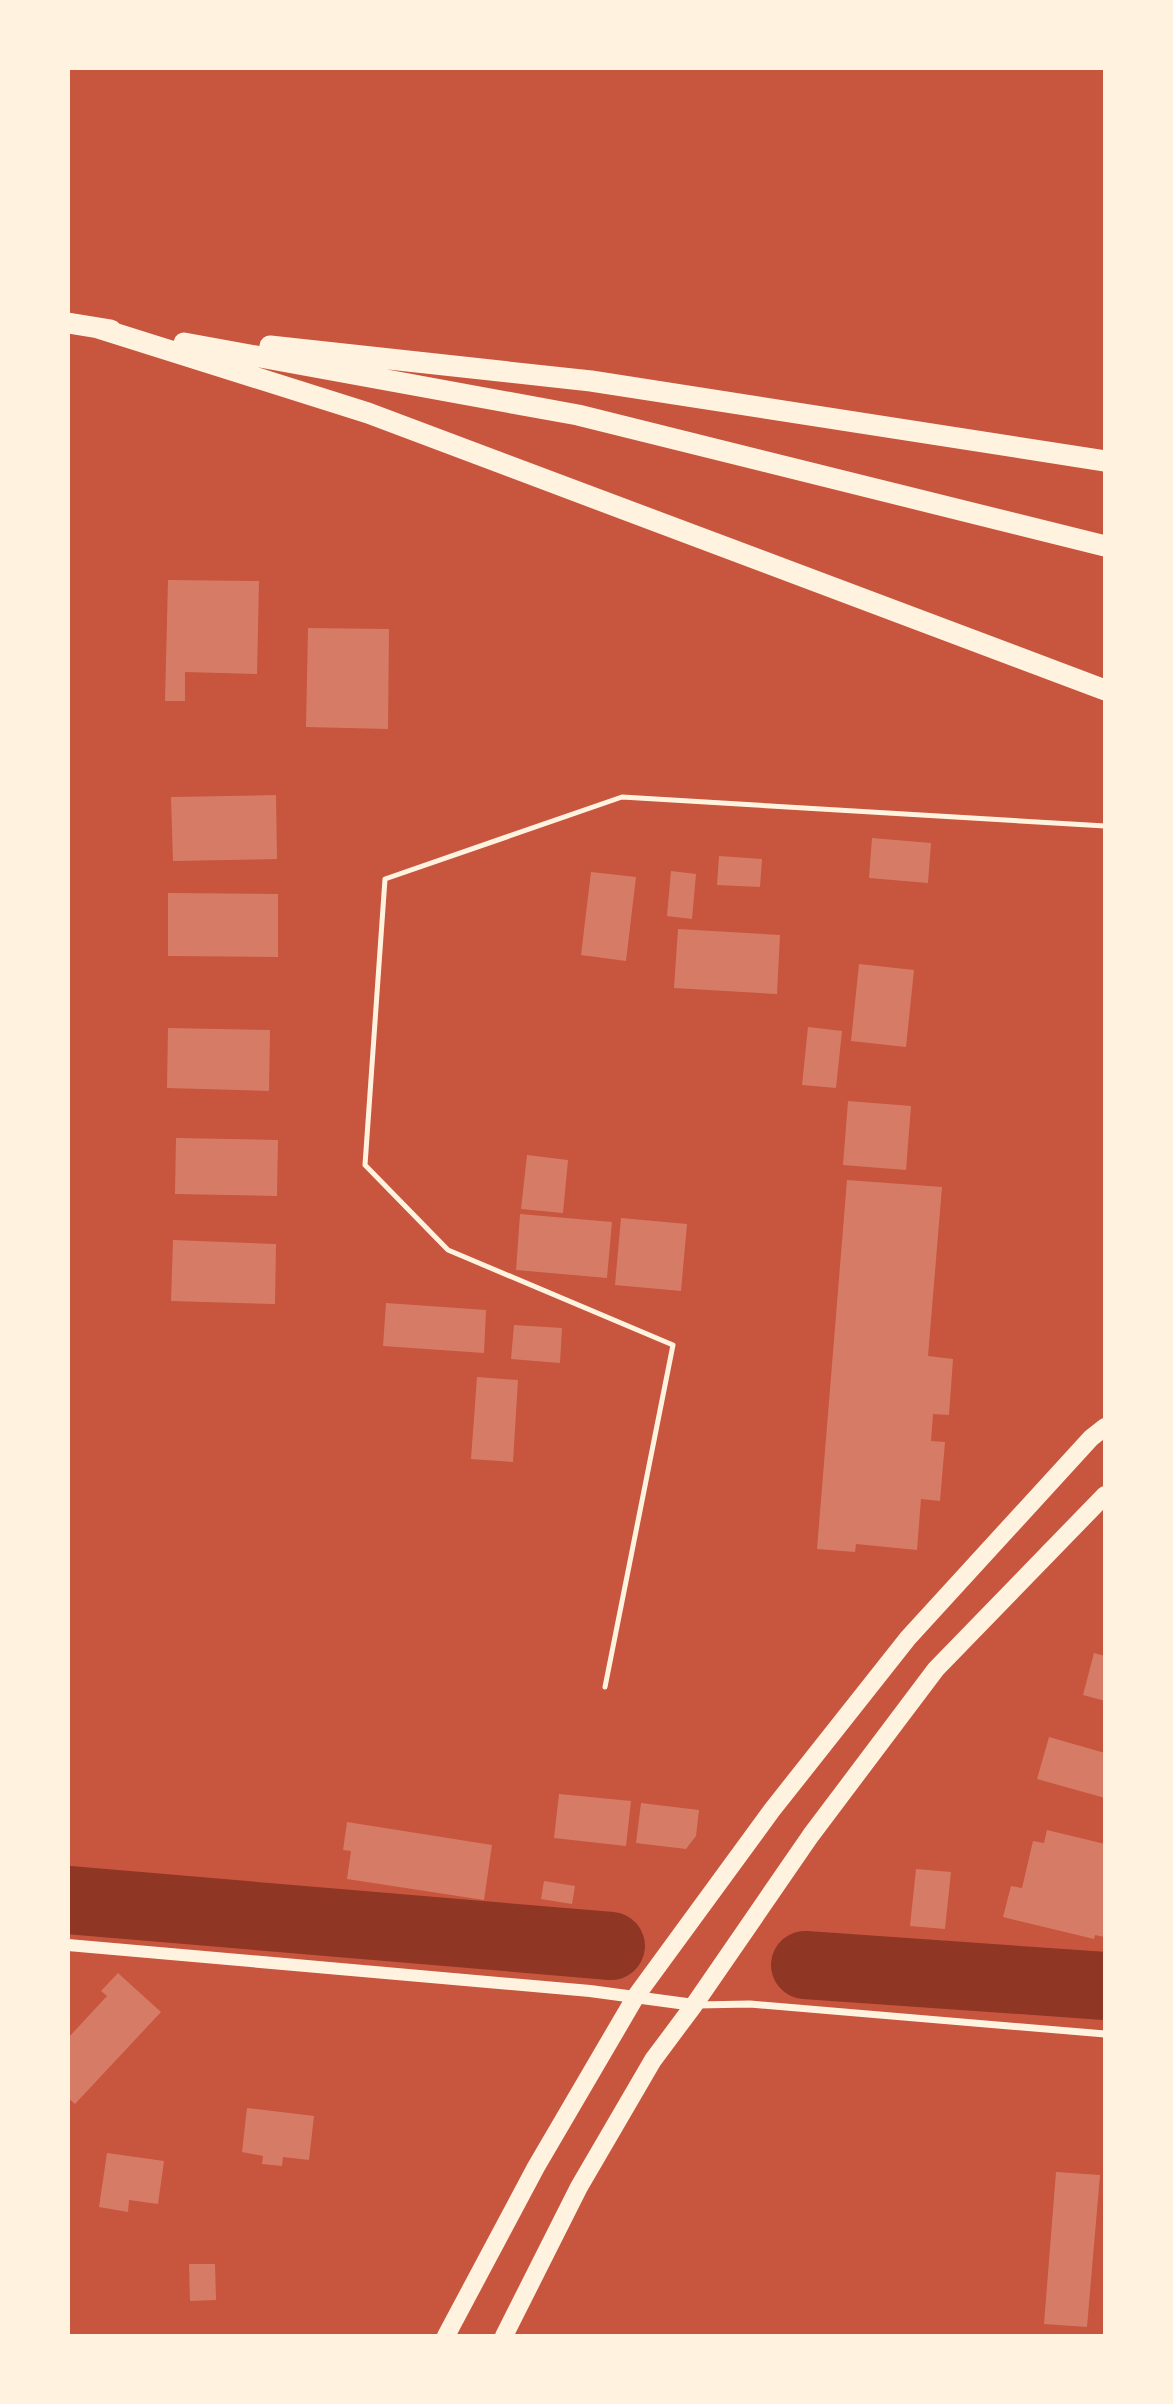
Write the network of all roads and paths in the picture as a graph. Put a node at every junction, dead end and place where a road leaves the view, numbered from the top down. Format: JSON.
{"nodes":[{"id":1,"x":68,"y":323,"type":"edge"},
{"id":2,"x":98,"y":328,"type":"junction"},
{"id":3,"x":1105,"y":461,"type":"edge"},
{"id":4,"x":1105,"y":546,"type":"edge"},
{"id":5,"x":1105,"y":691,"type":"edge"},
{"id":6,"x":1105,"y":827,"type":"edge"},
{"id":7,"x":1105,"y":1427,"type":"edge"},
{"id":8,"x":1105,"y":1495,"type":"edge"},
{"id":9,"x":605,"y":1687,"type":"dead end"},
{"id":10,"x":68,"y":1945,"type":"edge"},
{"id":11,"x":636,"y":1996,"type":"junction"},
{"id":12,"x":694,"y":2005,"type":"junction"},
{"id":13,"x":1105,"y":2034,"type":"edge"},
{"id":14,"x":446,"y":2336,"type":"edge"},
{"id":15,"x":504,"y":2336,"type":"edge"}],
"edges":[{"from":1,"to":2,"type":"highway"},
{"from":2,"to":3,"type":"highway"},
{"from":2,"to":4,"type":"highway"},
{"from":2,"to":5,"type":"highway"},
{"from":6,"to":9,"type":"lane"},
{"from":7,"to":11,"type":"main road"},
{"from":8,"to":12,"type":"main road"},
{"from":10,"to":11,"type":"street"},
{"from":11,"to":12,"type":"street"},
{"from":11,"to":14,"type":"main road"},
{"from":12,"to":13,"type":"street"},
{"from":12,"to":15,"type":"main road"}]}
